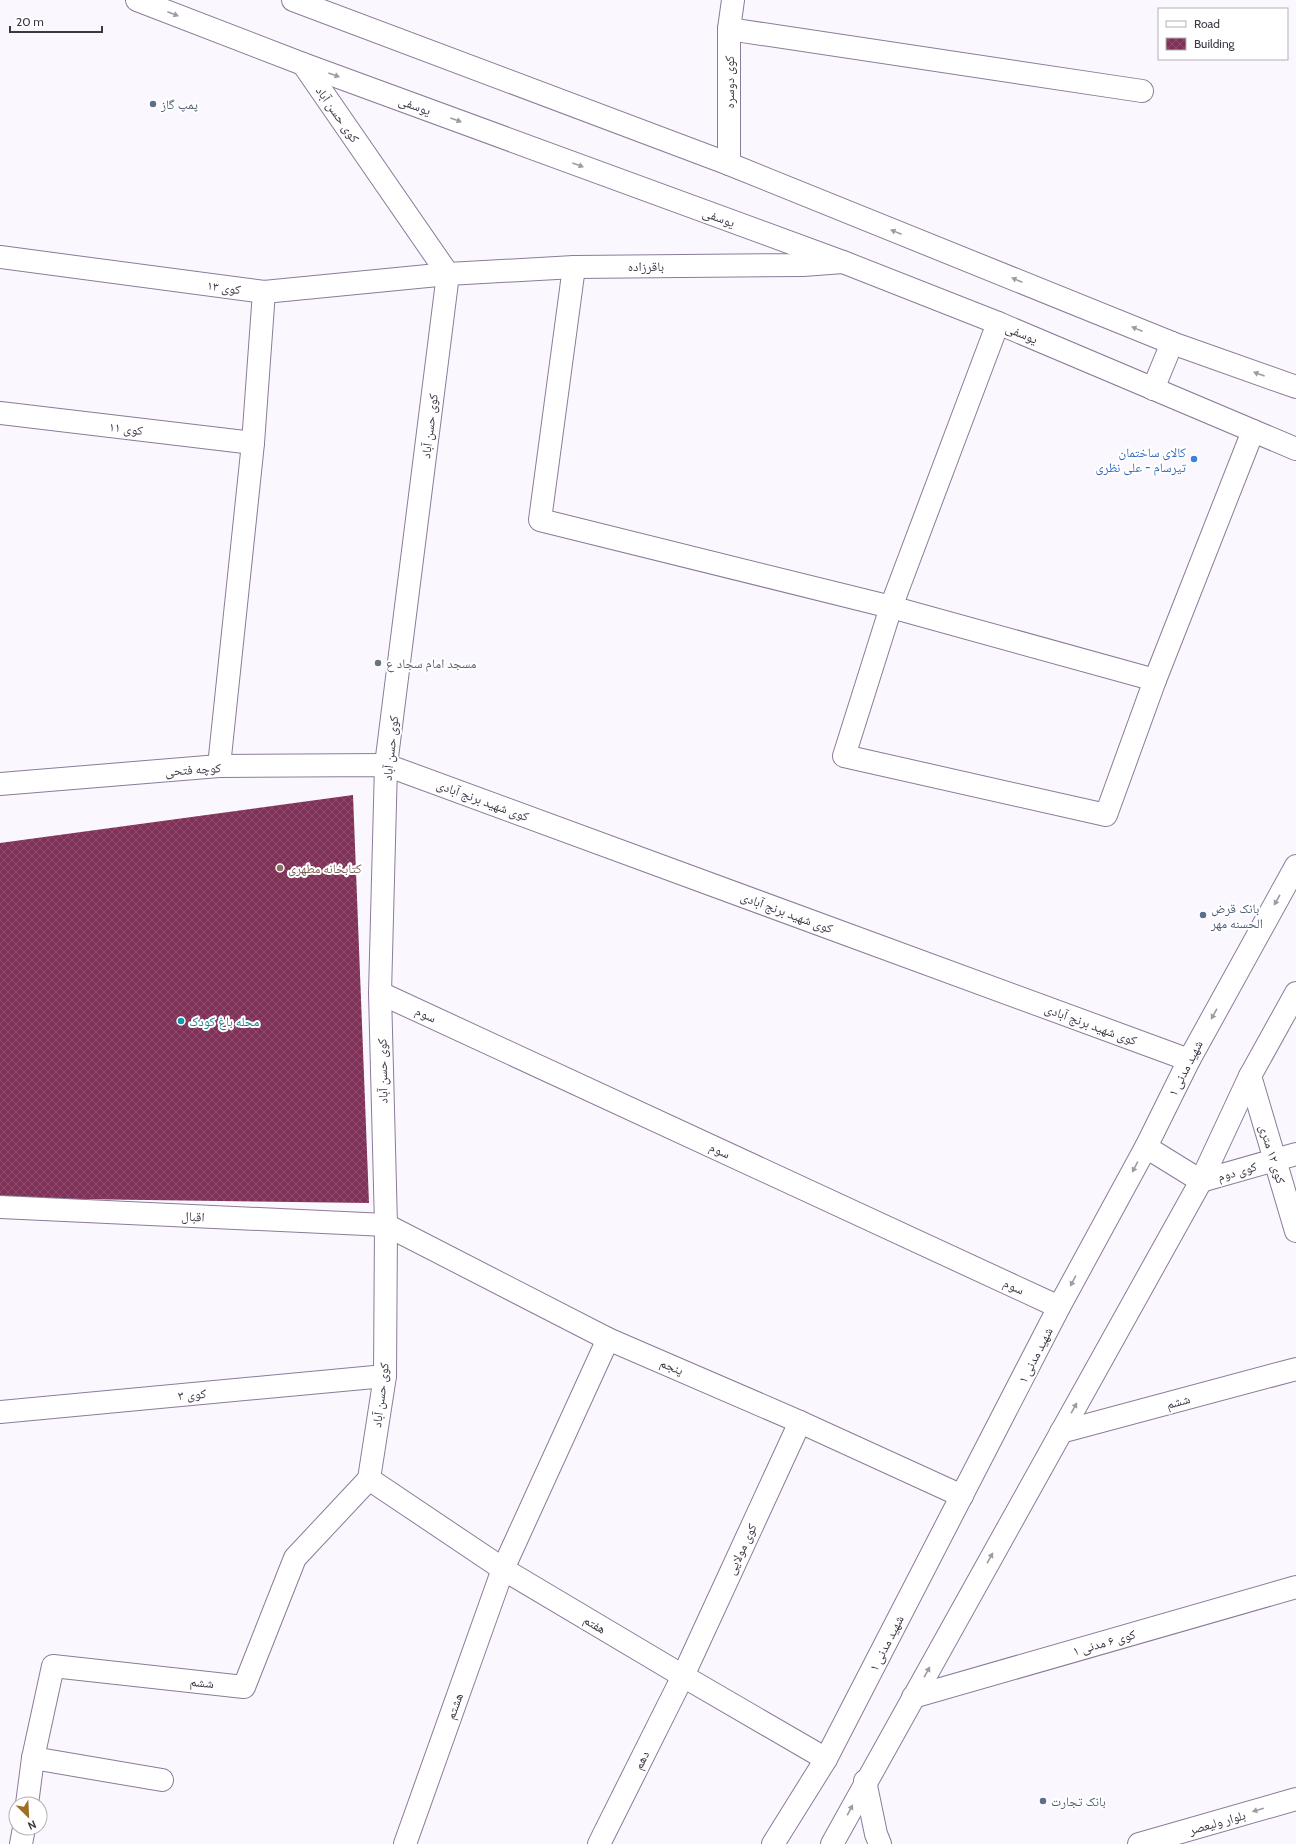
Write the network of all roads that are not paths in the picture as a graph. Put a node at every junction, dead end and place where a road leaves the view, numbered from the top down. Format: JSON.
{"nodes":[{"id":1,"x":137,"y":0,"type":"edge"},
{"id":2,"x":293,"y":0,"type":"edge"},
{"id":3,"x":732,"y":0,"type":"edge"},
{"id":4,"x":729,"y":29,"type":"junction"},
{"id":5,"x":303,"y":64,"type":"junction"},
{"id":6,"x":1142,"y":91,"type":"dead end"},
{"id":7,"x":729,"y":164,"type":"junction"},
{"id":8,"x":0,"y":257,"type":"edge"},
{"id":9,"x":843,"y":262,"type":"junction"},
{"id":10,"x":574,"y":267,"type":"junction"},
{"id":11,"x":448,"y":274,"type":"junction"},
{"id":12,"x":264,"y":292,"type":"junction"},
{"id":13,"x":998,"y":323,"type":"junction"},
{"id":14,"x":1172,"y":343,"type":"junction"},
{"id":15,"x":1296,"y":387,"type":"edge"},
{"id":16,"x":1153,"y":389,"type":"junction"},
{"id":17,"x":0,"y":412,"type":"edge"},
{"id":18,"x":1253,"y":432,"type":"junction"},
{"id":19,"x":253,"y":442,"type":"junction"},
{"id":20,"x":1296,"y":449,"type":"edge"},
{"id":21,"x":891,"y":607,"type":"junction"},
{"id":22,"x":1155,"y":680,"type":"junction"},
{"id":23,"x":386,"y":765,"type":"junction"},
{"id":24,"x":219,"y":766,"type":"junction"},
{"id":25,"x":0,"y":784,"type":"edge"},
{"id":26,"x":1296,"y":866,"type":"edge"},
{"id":27,"x":380,"y":993,"type":"junction"},
{"id":28,"x":1296,"y":993,"type":"edge"},
{"id":29,"x":1188,"y":1060,"type":"junction"},
{"id":30,"x":1250,"y":1076,"type":"junction"},
{"id":31,"x":1146,"y":1148,"type":"junction"},
{"id":32,"x":1296,"y":1154,"type":"edge"},
{"id":33,"x":1275,"y":1160,"type":"junction"},
{"id":34,"x":1201,"y":1181,"type":"junction"},
{"id":35,"x":0,"y":1207,"type":"edge"},
{"id":36,"x":386,"y":1225,"type":"junction"},
{"id":37,"x":1296,"y":1231,"type":"edge"},
{"id":38,"x":1059,"y":1307,"type":"junction"},
{"id":39,"x":608,"y":1339,"type":"junction"},
{"id":40,"x":1296,"y":1369,"type":"edge"},
{"id":41,"x":385,"y":1376,"type":"junction"},
{"id":42,"x":0,"y":1412,"type":"edge"},
{"id":43,"x":800,"y":1422,"type":"junction"},
{"id":44,"x":1061,"y":1432,"type":"junction"},
{"id":45,"x":369,"y":1479,"type":"junction"},
{"id":46,"x":962,"y":1496,"type":"junction"},
{"id":47,"x":503,"y":1569,"type":"junction"},
{"id":48,"x":1296,"y":1587,"type":"edge"},
{"id":49,"x":683,"y":1676,"type":"junction"},
{"id":50,"x":913,"y":1696,"type":"junction"},
{"id":51,"x":34,"y":1758,"type":"junction"},
{"id":52,"x":826,"y":1759,"type":"junction"},
{"id":53,"x":162,"y":1780,"type":"dead end"},
{"id":54,"x":865,"y":1781,"type":"junction"},
{"id":55,"x":28,"y":1796,"type":"edge"},
{"id":56,"x":1296,"y":1799,"type":"edge"},
{"id":57,"x":405,"y":1844,"type":"edge"},
{"id":58,"x":599,"y":1844,"type":"edge"},
{"id":59,"x":773,"y":1844,"type":"edge"},
{"id":60,"x":832,"y":1844,"type":"edge"},
{"id":61,"x":880,"y":1844,"type":"edge"},
{"id":62,"x":1139,"y":1844,"type":"edge"}],
"edges":[{"from":1,"to":5,"type":"street","name":"یوسفی","one_way":true},
{"from":2,"to":7,"type":"street"},
{"from":3,"to":4,"type":"street","name":"کوی دوسره"},
{"from":4,"to":6,"type":"street"},
{"from":4,"to":7,"type":"street","name":"کوی دوسره"},
{"from":5,"to":9,"type":"street","name":"یوسفی","one_way":true},
{"from":5,"to":11,"type":"street","name":"کوی حسن آباد"},
{"from":14,"to":7,"type":"street","one_way":true},
{"from":8,"to":12,"type":"street","name":"کوی ۱۳"},
{"from":9,"to":10,"type":"street","name":"باقرزاده"},
{"from":9,"to":13,"type":"street","name":"یوسفی"},
{"from":10,"to":11,"type":"street","name":"باقرزاده"},
{"from":10,"to":21,"type":"street"},
{"from":11,"to":12,"type":"street","name":"کوی ۱۳"},
{"from":11,"to":23,"type":"street","name":"کوی حسن آباد"},
{"from":12,"to":19,"type":"street"},
{"from":13,"to":16,"type":"street","name":"یوسفی"},
{"from":13,"to":21,"type":"street"},
{"from":15,"to":14,"type":"street","one_way":true},
{"from":14,"to":16,"type":"street"},
{"from":16,"to":18,"type":"street","name":"یوسفی"},
{"from":17,"to":19,"type":"street","name":"کوی ۱۱"},
{"from":18,"to":20,"type":"street","name":"یوسفی"},
{"from":18,"to":22,"type":"street"},
{"from":19,"to":24,"type":"street"},
{"from":21,"to":22,"type":"street"},
{"from":21,"to":22,"type":"street"},
{"from":23,"to":24,"type":"street","name":"کوچه فتحی"},
{"from":23,"to":27,"type":"street","name":"کوی حسن آباد"},
{"from":23,"to":29,"type":"street","name":"کوی شهید برنج آبادی"},
{"from":24,"to":25,"type":"street","name":"کوچه فتحی"},
{"from":26,"to":29,"type":"street","name":"شهید مدنی ۱","one_way":true},
{"from":27,"to":36,"type":"street","name":"کوی حسن آباد"},
{"from":27,"to":38,"type":"street","name":"سوم"},
{"from":28,"to":30,"type":"street"},
{"from":29,"to":31,"type":"street","name":"شهید مدنی ۱"},
{"from":30,"to":33,"type":"street","name":"کوی ۱۲ متری"},
{"from":30,"to":34,"type":"street"},
{"from":31,"to":34,"type":"street"},
{"from":31,"to":38,"type":"street","name":"شهید مدنی ۱","one_way":true},
{"from":32,"to":33,"type":"street","name":"کوی دوم"},
{"from":33,"to":34,"type":"street","name":"کوی دوم"},
{"from":33,"to":37,"type":"street","name":"کوی ۱۲ متری"},
{"from":44,"to":34,"type":"street","one_way":true},
{"from":35,"to":36,"type":"street","name":"اقبال"},
{"from":36,"to":39,"type":"street","name":"پنجم"},
{"from":36,"to":41,"type":"street","name":"کوی حسن آباد"},
{"from":38,"to":46,"type":"street","name":"شهید مدنی ۱"},
{"from":39,"to":43,"type":"street","name":"پنجم"},
{"from":39,"to":47,"type":"street","name":"هشتم"},
{"from":40,"to":44,"type":"street","name":"ششم"},
{"from":41,"to":42,"type":"street","name":"کوی ۳"},
{"from":41,"to":45,"type":"street","name":"کوی حسن آباد"},
{"from":43,"to":46,"type":"street","name":"پنجم"},
{"from":43,"to":49,"type":"street","name":"کوی مولایی"},
{"from":50,"to":44,"type":"street","one_way":true},
{"from":45,"to":47,"type":"street","name":"هفتم"},
{"from":45,"to":51,"type":"street","name":"ششم"},
{"from":46,"to":52,"type":"street","name":"شهید مدنی ۱"},
{"from":47,"to":49,"type":"street","name":"هفتم"},
{"from":47,"to":57,"type":"street","name":"هشتم"},
{"from":48,"to":50,"type":"street","name":"کوی ۶ مدنی ۱"},
{"from":49,"to":52,"type":"street","name":"هفتم"},
{"from":49,"to":58,"type":"street","name":"دهم"},
{"from":50,"to":54,"type":"street"},
{"from":51,"to":53,"type":"street"},
{"from":51,"to":55,"type":"street","name":"ششم"},
{"from":52,"to":59,"type":"street","name":"شهید مدنی ۱"},
{"from":60,"to":54,"type":"street","one_way":true},
{"from":54,"to":61,"type":"street"},
{"from":56,"to":62,"type":"street","name":"بلوار ولیعصر","one_way":true}]}
